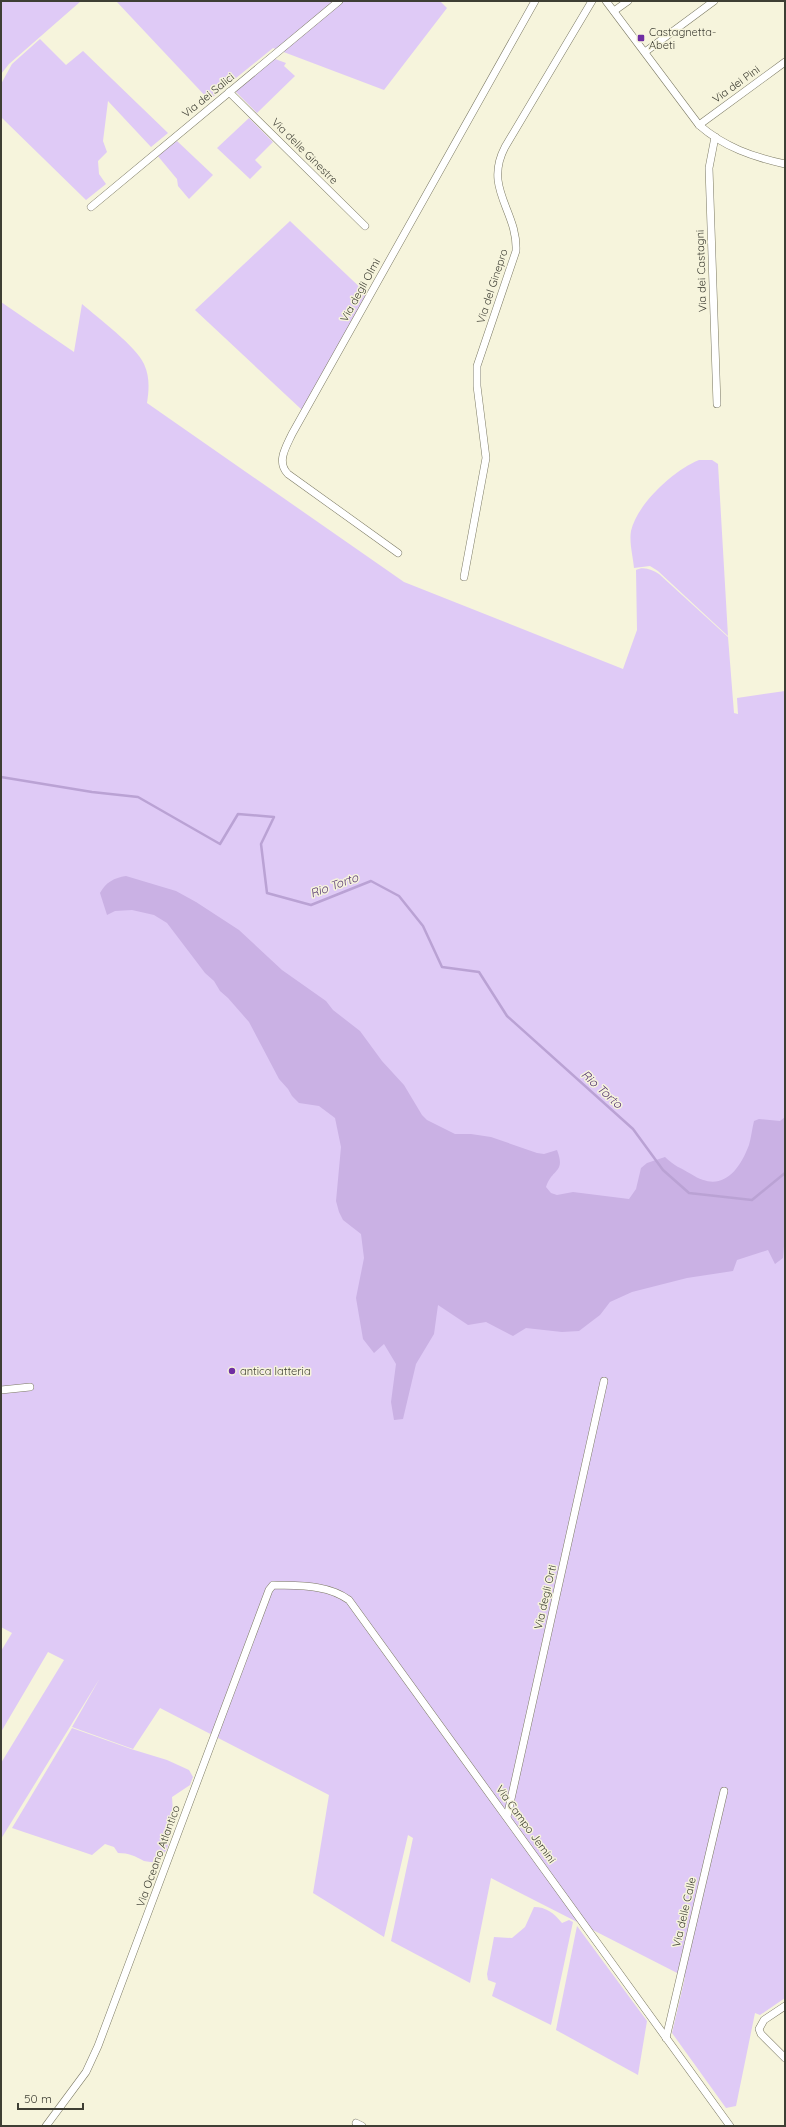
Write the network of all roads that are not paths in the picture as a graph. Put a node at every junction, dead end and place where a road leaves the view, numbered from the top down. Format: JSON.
{"nodes":[{"id":1,"x":339,"y":1,"type":"edge"},
{"id":2,"x":536,"y":1,"type":"edge"},
{"id":3,"x":592,"y":1,"type":"edge"},
{"id":4,"x":606,"y":1,"type":"edge"},
{"id":5,"x":628,"y":1,"type":"edge"},
{"id":6,"x":714,"y":1,"type":"edge"},
{"id":7,"x":614,"y":11,"type":"junction"},
{"id":8,"x":645,"y":52,"type":"junction"},
{"id":9,"x":785,"y":62,"type":"edge"},
{"id":10,"x":229,"y":92,"type":"junction"},
{"id":11,"x":699,"y":125,"type":"junction"},
{"id":12,"x":715,"y":137,"type":"junction"},
{"id":13,"x":785,"y":164,"type":"edge"},
{"id":14,"x":91,"y":207,"type":"dead end"},
{"id":15,"x":365,"y":226,"type":"dead end"},
{"id":16,"x":717,"y":404,"type":"dead end"},
{"id":17,"x":398,"y":553,"type":"dead end"},
{"id":18,"x":464,"y":577,"type":"dead end"},
{"id":19,"x":604,"y":1381,"type":"dead end"},
{"id":20,"x":30,"y":1388,"type":"dead end"},
{"id":21,"x":1,"y":1390,"type":"edge"},
{"id":22,"x":273,"y":1585,"type":"joint"},
{"id":23,"x":724,"y":1791,"type":"dead end"},
{"id":24,"x":507,"y":1817,"type":"junction"},
{"id":25,"x":785,"y":2006,"type":"edge"},
{"id":26,"x":666,"y":2038,"type":"junction"},
{"id":27,"x":785,"y":2058,"type":"edge"},
{"id":28,"x":46,"y":2126,"type":"edge"},
{"id":29,"x":730,"y":2126,"type":"edge"}],
"edges":[{"from":1,"to":10,"type":"street","name":"Via dei Salici"},
{"from":2,"to":17,"type":"street","name":"Via degli Olmi"},
{"from":3,"to":18,"type":"street","name":"Via del Ginepro"},
{"from":4,"to":7,"type":"street"},
{"from":5,"to":7,"type":"street"},
{"from":6,"to":8,"type":"street"},
{"from":7,"to":8,"type":"street"},
{"from":8,"to":11,"type":"street"},
{"from":9,"to":11,"type":"street","name":"Via dei Pini"},
{"from":10,"to":14,"type":"street","name":"Via dei Salici"},
{"from":10,"to":15,"type":"street","name":"Via delle Ginestre"},
{"from":11,"to":12,"type":"street"},
{"from":12,"to":13,"type":"street"},
{"from":12,"to":16,"type":"street","name":"Via dei Castagni"},
{"from":19,"to":24,"type":"street","name":"Via degli Orti"},
{"from":20,"to":21,"type":"street"},
{"from":22,"to":24,"type":"street","name":"Via Campo Jemini"},
{"from":22,"to":28,"type":"street","name":"Via Oceano Atlantico"},
{"from":23,"to":26,"type":"street","name":"Via delle Calle"},
{"from":24,"to":26,"type":"street","name":"Via Campo Jemini"},
{"from":25,"to":27,"type":"street"},
{"from":26,"to":29,"type":"street","name":"Via Campo Jemini"}]}
